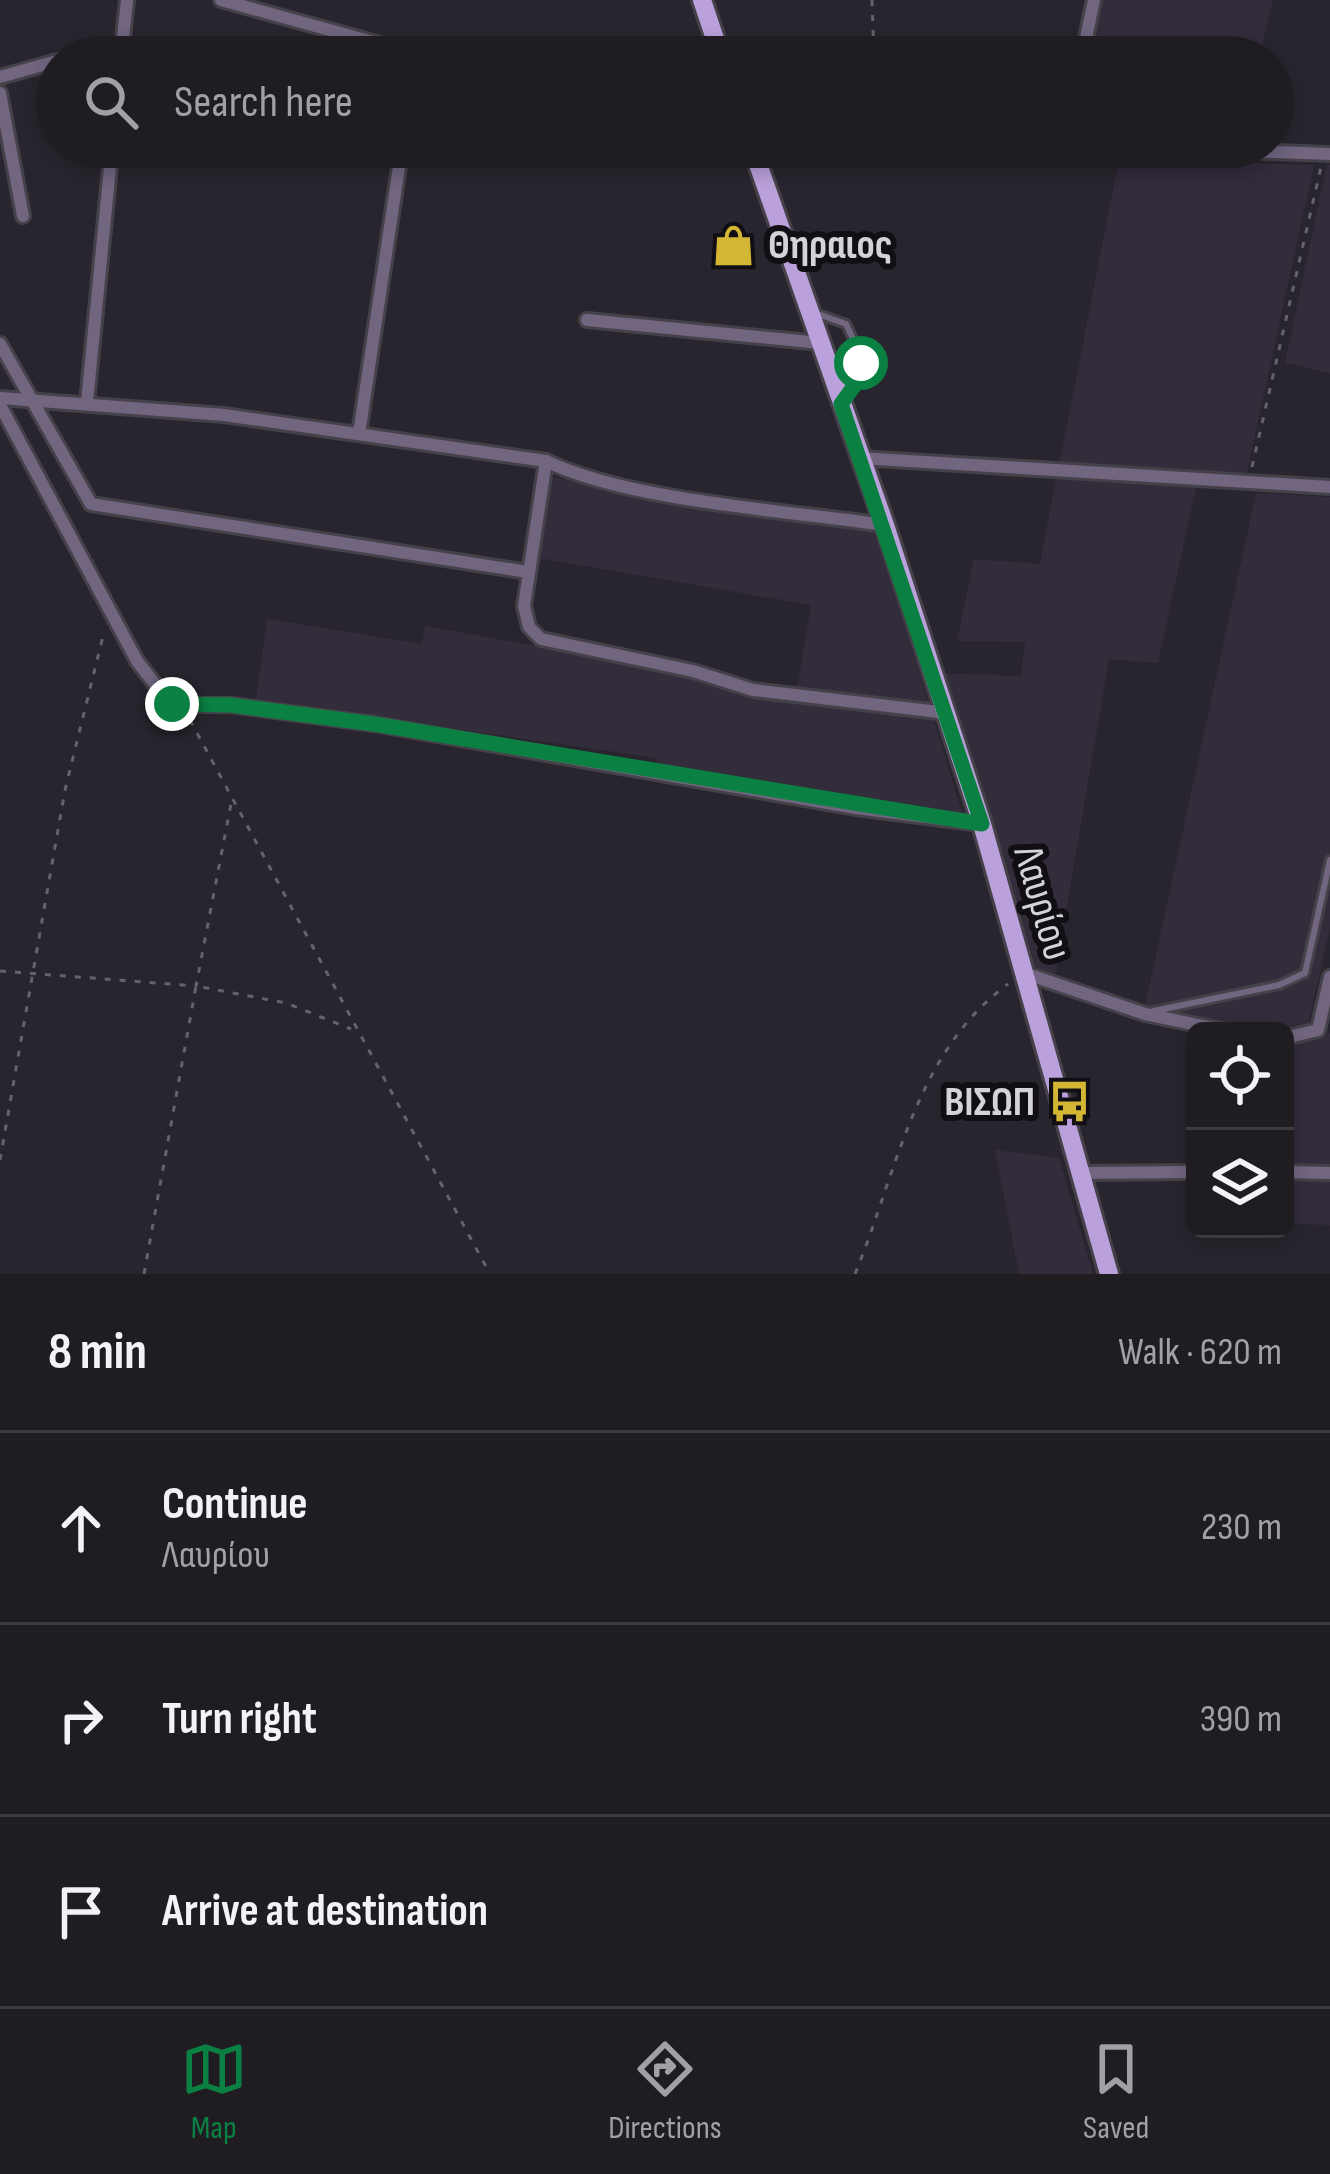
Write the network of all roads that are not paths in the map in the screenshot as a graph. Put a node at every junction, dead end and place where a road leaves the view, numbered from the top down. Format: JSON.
{"nodes":[{"id":1,"x":127,"y":0,"type":"edge"},
{"id":2,"x":220,"y":0,"type":"edge"},
{"id":3,"x":702,"y":0,"type":"edge"},
{"id":4,"x":1094,"y":0,"type":"edge"},
{"id":5,"x":123,"y":36,"type":"edge"},
{"id":6,"x":347,"y":36,"type":"edge"},
{"id":7,"x":714,"y":36,"type":"edge"},
{"id":8,"x":1086,"y":36,"type":"edge"},
{"id":9,"x":36,"y":67,"type":"edge"},
{"id":10,"x":0,"y":77,"type":"edge"},
{"id":11,"x":0,"y":93,"type":"edge"},
{"id":12,"x":1294,"y":153,"type":"edge"},
{"id":13,"x":1327,"y":154,"type":"edge"},
{"id":14,"x":110,"y":168,"type":"edge"},
{"id":15,"x":399,"y":168,"type":"edge"},
{"id":16,"x":759,"y":168,"type":"edge"},
{"id":17,"x":23,"y":216,"type":"dead end"},
{"id":18,"x":809,"y":313,"type":"junction"},
{"id":19,"x":587,"y":320,"type":"dead end"},
{"id":20,"x":853,"y":339,"type":"dead end"},
{"id":21,"x":820,"y":343,"type":"junction"},
{"id":22,"x":0,"y":344,"type":"edge"},
{"id":23,"x":858,"y":356,"type":"dead end"},
{"id":24,"x":33,"y":401,"type":"junction"},
{"id":25,"x":0,"y":402,"type":"edge"},
{"id":26,"x":87,"y":402,"type":"junction"},
{"id":27,"x":841,"y":404,"type":"junction"},
{"id":28,"x":359,"y":434,"type":"junction"},
{"id":29,"x":860,"y":458,"type":"junction"},
{"id":30,"x":546,"y":461,"type":"junction"},
{"id":31,"x":1330,"y":488,"type":"edge"},
{"id":32,"x":885,"y":524,"type":"junction"},
{"id":33,"x":528,"y":572,"type":"junction"},
{"id":34,"x":947,"y":713,"type":"junction"},
{"id":35,"x":982,"y":824,"type":"junction"},
{"id":36,"x":1330,"y":860,"type":"edge"},
{"id":37,"x":1024,"y":973,"type":"junction"},
{"id":38,"x":1330,"y":977,"type":"edge"},
{"id":39,"x":1144,"y":1014,"type":"junction"},
{"id":40,"x":1186,"y":1023,"type":"edge"},
{"id":41,"x":1294,"y":1036,"type":"edge"},
{"id":42,"x":1186,"y":1172,"type":"edge"},
{"id":43,"x":1294,"y":1172,"type":"edge"},
{"id":44,"x":1079,"y":1173,"type":"junction"},
{"id":45,"x":1330,"y":1173,"type":"edge"},
{"id":46,"x":1109,"y":1274,"type":"edge"}],
"edges":[{"from":1,"to":5,"type":"street"},
{"from":2,"to":6,"type":"street"},
{"from":3,"to":7,"type":"main road"},
{"from":4,"to":8,"type":"street"},
{"from":9,"to":10,"type":"street"},
{"from":11,"to":17,"type":"street"},
{"from":12,"to":13,"type":"street"},
{"from":14,"to":26,"type":"street"},
{"from":15,"to":28,"type":"street"},
{"from":16,"to":18,"type":"main road","name":"Λαυρίου"},
{"from":18,"to":20,"type":"lane"},
{"from":18,"to":21,"type":"main road","name":"Λαυρίου"},
{"from":19,"to":21,"type":"street"},
{"from":21,"to":27,"type":"main road","name":"Λαυρίου"},
{"from":22,"to":24,"type":"street"},
{"from":23,"to":27,"type":"lane"},
{"from":24,"to":25,"type":"street"},
{"from":24,"to":26,"type":"street"},
{"from":24,"to":33,"type":"street"},
{"from":25,"to":35,"type":"street"},
{"from":26,"to":28,"type":"street"},
{"from":27,"to":29,"type":"main road","name":"Λαυρίου"},
{"from":28,"to":30,"type":"street"},
{"from":29,"to":31,"type":"street"},
{"from":29,"to":32,"type":"main road","name":"Λαυρίου"},
{"from":30,"to":32,"type":"street"},
{"from":30,"to":33,"type":"street"},
{"from":32,"to":34,"type":"main road","name":"Λαυρίου"},
{"from":33,"to":34,"type":"street"},
{"from":34,"to":35,"type":"main road","name":"Λαυρίου"},
{"from":35,"to":37,"type":"main road","name":"Λαυρίου"},
{"from":36,"to":39,"type":"lane"},
{"from":37,"to":39,"type":"street"},
{"from":37,"to":44,"type":"main road","name":"Λαυρίου"},
{"from":38,"to":41,"type":"street"},
{"from":39,"to":40,"type":"street"},
{"from":42,"to":44,"type":"street"},
{"from":43,"to":45,"type":"street"},
{"from":44,"to":46,"type":"main road","name":"Λαυρίου"}]}
